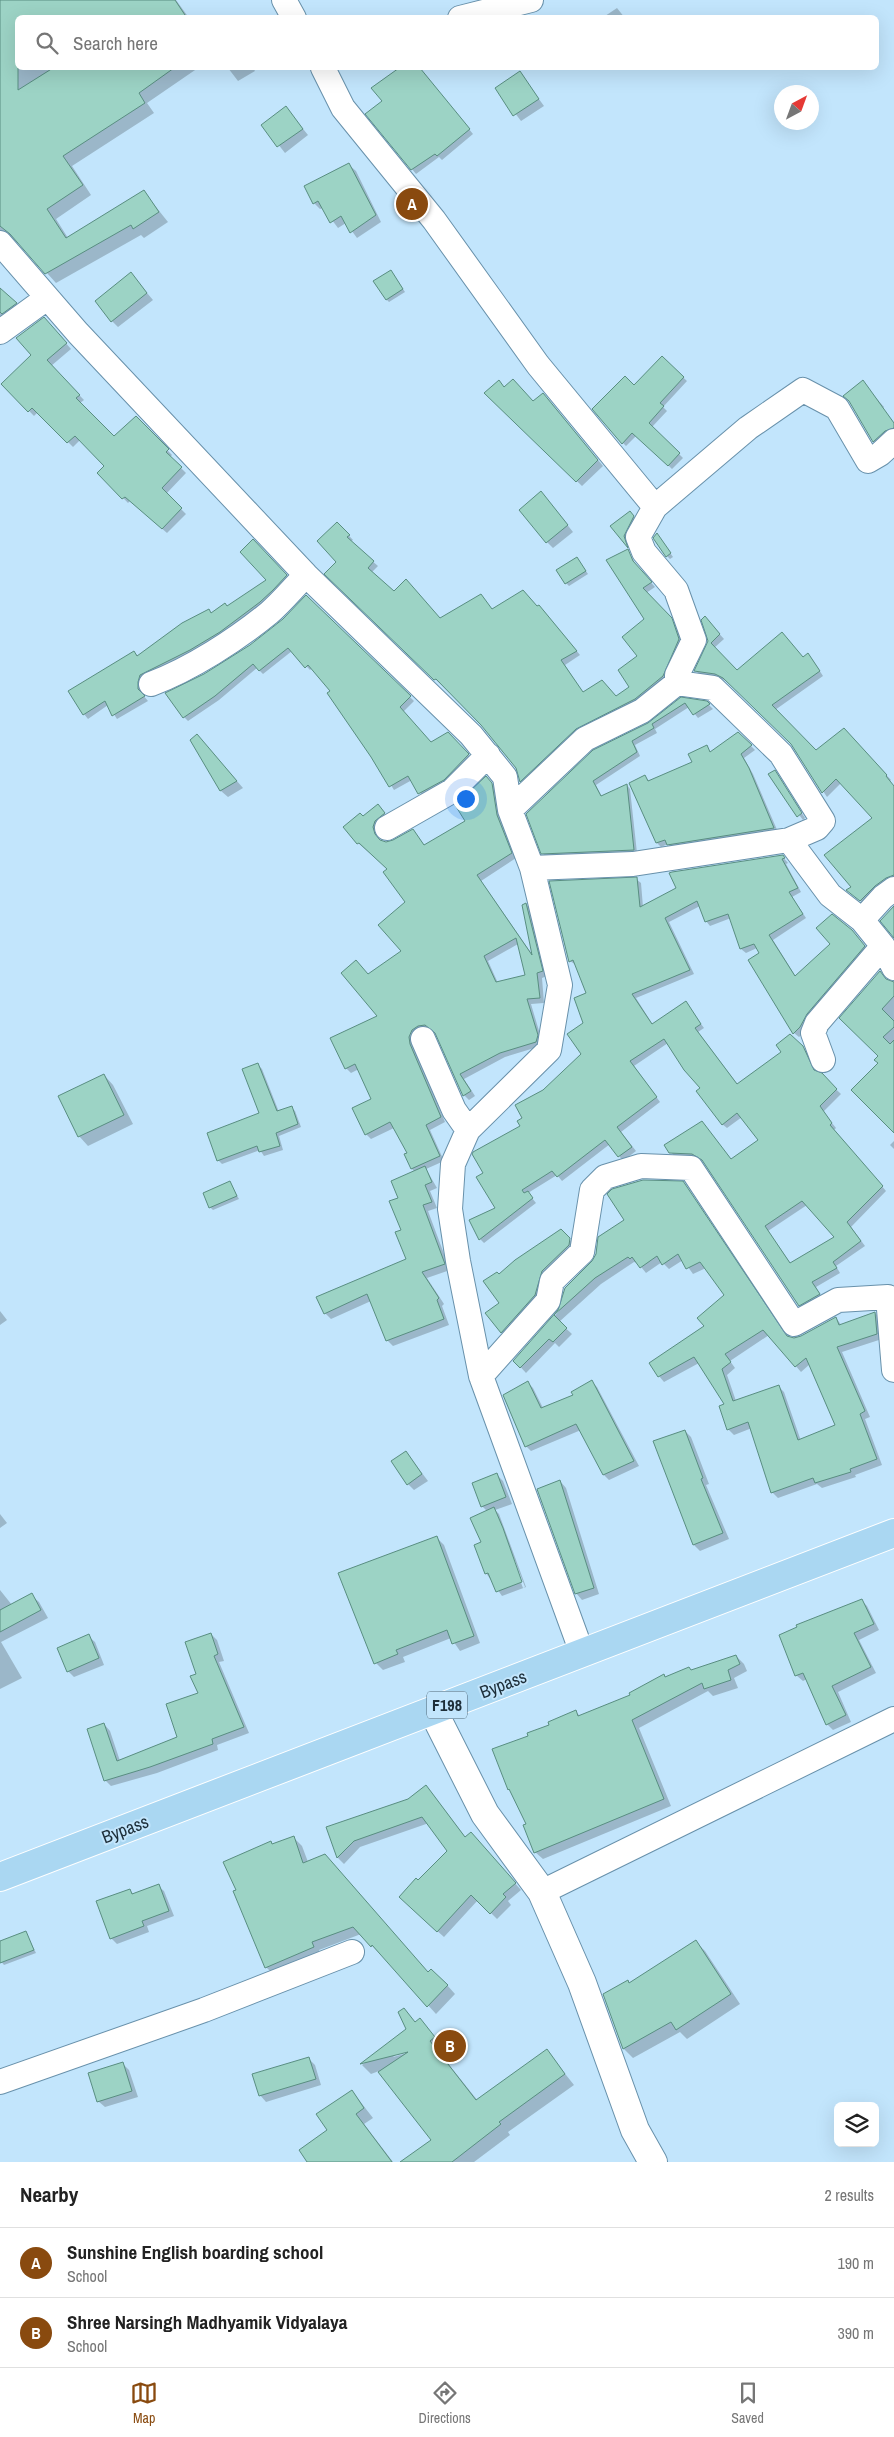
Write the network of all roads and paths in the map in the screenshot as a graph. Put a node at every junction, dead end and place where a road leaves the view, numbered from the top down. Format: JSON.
{"nodes":[{"id":1,"x":284,"y":0,"type":"edge"},
{"id":2,"x":531,"y":0,"type":"edge"},
{"id":3,"x":292,"y":15,"type":"edge"},
{"id":4,"x":472,"y":15,"type":"edge"},
{"id":5,"x":327,"y":70,"type":"edge"},
{"id":6,"x":0,"y":243,"type":"edge"},
{"id":7,"x":46,"y":298,"type":"junction"},
{"id":8,"x":0,"y":332,"type":"edge"},
{"id":9,"x":894,"y":441,"type":"edge"},
{"id":10,"x":655,"y":507,"type":"junction"},
{"id":11,"x":306,"y":575,"type":"junction"},
{"id":12,"x":677,"y":683,"type":"junction"},
{"id":13,"x":151,"y":684,"type":"dead end"},
{"id":14,"x":488,"y":756,"type":"junction"},
{"id":15,"x":510,"y":810,"type":"junction"},
{"id":16,"x":387,"y":828,"type":"dead end"},
{"id":17,"x":789,"y":840,"type":"junction"},
{"id":18,"x":532,"y":868,"type":"junction"},
{"id":19,"x":894,"y":888,"type":"edge"},
{"id":20,"x":862,"y":920,"type":"junction"},
{"id":21,"x":890,"y":957,"type":"edge"},
{"id":22,"x":423,"y":1039,"type":"dead end"},
{"id":23,"x":823,"y":1060,"type":"dead end"},
{"id":24,"x":468,"y":1130,"type":"junction"},
{"id":25,"x":894,"y":1370,"type":"edge"},
{"id":26,"x":481,"y":1376,"type":"junction"},
{"id":27,"x":894,"y":1533,"type":"edge"},
{"id":28,"x":582,"y":1653,"type":"junction"},
{"id":29,"x":433,"y":1711,"type":"junction"},
{"id":30,"x":894,"y":1719,"type":"edge"},
{"id":31,"x":0,"y":1877,"type":"edge"},
{"id":32,"x":542,"y":1892,"type":"junction"},
{"id":33,"x":352,"y":1952,"type":"dead end"},
{"id":34,"x":0,"y":2082,"type":"edge"},
{"id":35,"x":653,"y":2162,"type":"edge"}],
"edges":[{"from":1,"to":3,"type":"street"},
{"from":2,"to":4,"type":"street"},
{"from":5,"to":10,"type":"street"},
{"from":6,"to":7,"type":"street"},
{"from":7,"to":8,"type":"street"},
{"from":7,"to":11,"type":"street"},
{"from":9,"to":10,"type":"street"},
{"from":10,"to":12,"type":"street"},
{"from":11,"to":13,"type":"street"},
{"from":11,"to":14,"type":"street"},
{"from":12,"to":15,"type":"street"},
{"from":12,"to":17,"type":"street"},
{"from":14,"to":15,"type":"street"},
{"from":14,"to":16,"type":"street"},
{"from":15,"to":18,"type":"street"},
{"from":17,"to":18,"type":"street"},
{"from":17,"to":20,"type":"street"},
{"from":18,"to":24,"type":"street"},
{"from":19,"to":20,"type":"street"},
{"from":20,"to":21,"type":"street"},
{"from":21,"to":23,"type":"street"},
{"from":22,"to":24,"type":"street"},
{"from":24,"to":26,"type":"street"},
{"from":25,"to":26,"type":"street"},
{"from":26,"to":28,"type":"street"},
{"from":27,"to":28,"type":"main road","name":"Bypass","number":"F198"},
{"from":28,"to":29,"type":"main road","name":"Bypass","number":"F198"},
{"from":29,"to":31,"type":"main road","name":"Bypass","number":"F198"},
{"from":29,"to":32,"type":"street"},
{"from":30,"to":32,"type":"street"},
{"from":32,"to":35,"type":"street"},
{"from":33,"to":34,"type":"street"}]}
